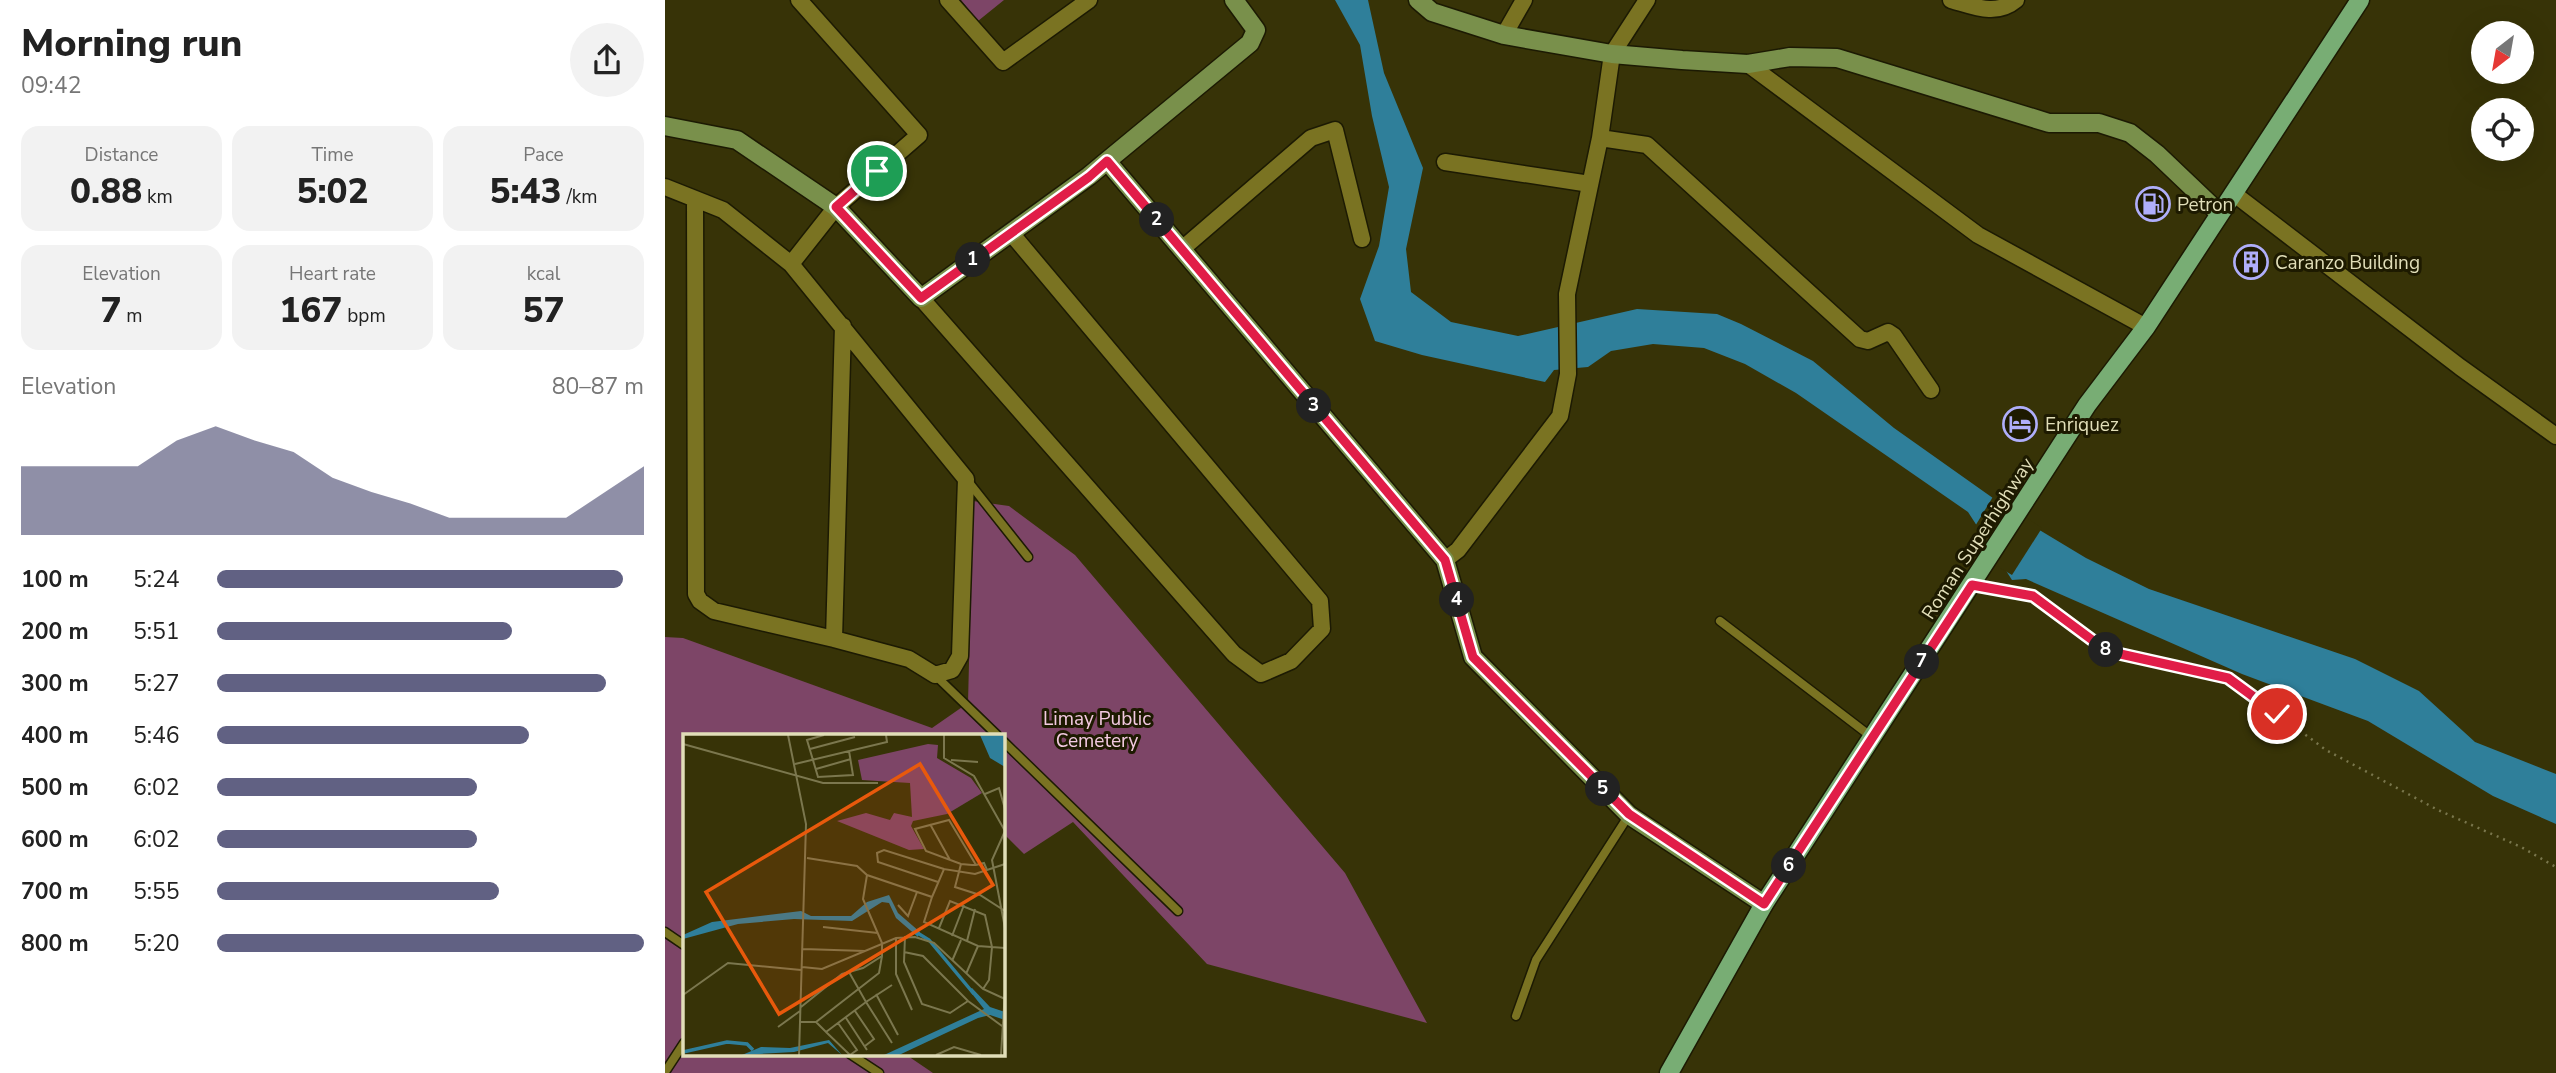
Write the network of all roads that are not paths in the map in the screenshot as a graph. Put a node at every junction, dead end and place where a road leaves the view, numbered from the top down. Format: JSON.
{"nodes":[{"id":1,"x":799,"y":0,"type":"edge"},
{"id":2,"x":948,"y":0,"type":"edge"},
{"id":3,"x":1089,"y":0,"type":"edge"},
{"id":4,"x":1234,"y":0,"type":"edge"},
{"id":5,"x":1418,"y":0,"type":"edge"},
{"id":6,"x":1524,"y":0,"type":"edge"},
{"id":7,"x":1647,"y":0,"type":"edge"},
{"id":8,"x":1951,"y":0,"type":"edge"},
{"id":9,"x":2015,"y":0,"type":"edge"},
{"id":10,"x":2360,"y":0,"type":"edge"},
{"id":11,"x":1437,"y":6,"type":"edge"},
{"id":12,"x":1504,"y":35,"type":"junction"},
{"id":13,"x":1612,"y":54,"type":"junction"},
{"id":14,"x":1748,"y":64,"type":"junction"},
{"id":15,"x":665,"y":126,"type":"edge"},
{"id":16,"x":1600,"y":138,"type":"junction"},
{"id":17,"x":1107,"y":161,"type":"junction"},
{"id":18,"x":1445,"y":162,"type":"dead end"},
{"id":19,"x":1590,"y":184,"type":"junction"},
{"id":20,"x":665,"y":187,"type":"edge"},
{"id":21,"x":2233,"y":193,"type":"junction"},
{"id":22,"x":695,"y":199,"type":"junction"},
{"id":23,"x":836,"y":207,"type":"junction"},
{"id":24,"x":2219,"y":213,"type":"junction"},
{"id":25,"x":1011,"y":233,"type":"junction"},
{"id":26,"x":1362,"y":239,"type":"dead end"},
{"id":27,"x":1182,"y":249,"type":"junction"},
{"id":28,"x":792,"y":264,"type":"junction"},
{"id":29,"x":921,"y":298,"type":"junction"},
{"id":30,"x":843,"y":326,"type":"junction"},
{"id":31,"x":2146,"y":327,"type":"junction"},
{"id":32,"x":1931,"y":390,"type":"dead end"},
{"id":33,"x":2556,"y":436,"type":"edge"},
{"id":34,"x":966,"y":479,"type":"junction"},
{"id":35,"x":1028,"y":557,"type":"dead end"},
{"id":36,"x":1445,"y":560,"type":"junction"},
{"id":37,"x":1720,"y":621,"type":"dead end"},
{"id":38,"x":834,"y":639,"type":"junction"},
{"id":39,"x":935,"y":675,"type":"junction"},
{"id":40,"x":996,"y":734,"type":"edge"},
{"id":41,"x":1874,"y":738,"type":"junction"},
{"id":42,"x":1005,"y":743,"type":"edge"},
{"id":43,"x":1629,"y":814,"type":"junction"},
{"id":44,"x":1764,"y":904,"type":"junction"},
{"id":45,"x":1178,"y":911,"type":"dead end"},
{"id":46,"x":665,"y":932,"type":"edge"},
{"id":47,"x":683,"y":944,"type":"edge"},
{"id":48,"x":1516,"y":1016,"type":"dead end"},
{"id":49,"x":683,"y":1045,"type":"edge"},
{"id":50,"x":853,"y":1056,"type":"edge"},
{"id":51,"x":665,"y":1072,"type":"edge"},
{"id":52,"x":879,"y":1073,"type":"edge"},
{"id":53,"x":1669,"y":1073,"type":"edge"}],
"edges":[{"from":1,"to":23,"type":"street"},
{"from":2,"to":3,"type":"street"},
{"from":4,"to":17,"type":"street"},
{"from":5,"to":11,"type":"street"},
{"from":6,"to":12,"type":"street"},
{"from":7,"to":13,"type":"street"},
{"from":8,"to":9,"type":"street"},
{"from":10,"to":21,"type":"main road","name":"Roman Superhighway"},
{"from":11,"to":12,"type":"street"},
{"from":12,"to":13,"type":"street"},
{"from":13,"to":14,"type":"street"},
{"from":13,"to":16,"type":"street"},
{"from":14,"to":24,"type":"street"},
{"from":14,"to":31,"type":"street"},
{"from":15,"to":23,"type":"street"},
{"from":16,"to":19,"type":"street"},
{"from":16,"to":32,"type":"street"},
{"from":17,"to":25,"type":"street"},
{"from":17,"to":27,"type":"street"},
{"from":18,"to":19,"type":"street"},
{"from":19,"to":36,"type":"street"},
{"from":20,"to":22,"type":"street"},
{"from":21,"to":24,"type":"main road","name":"Roman Superhighway"},
{"from":21,"to":33,"type":"street"},
{"from":22,"to":28,"type":"street"},
{"from":22,"to":38,"type":"street"},
{"from":23,"to":28,"type":"street"},
{"from":23,"to":29,"type":"street"},
{"from":24,"to":31,"type":"main road","name":"Roman Superhighway"},
{"from":25,"to":29,"type":"street"},
{"from":25,"to":29,"type":"street"},
{"from":26,"to":27,"type":"street"},
{"from":27,"to":36,"type":"street"},
{"from":28,"to":30,"type":"street"},
{"from":30,"to":34,"type":"street"},
{"from":30,"to":38,"type":"street"},
{"from":31,"to":41,"type":"main road","name":"Roman Superhighway"},
{"from":34,"to":35,"type":"lane"},
{"from":34,"to":39,"type":"street"},
{"from":36,"to":43,"type":"street"},
{"from":37,"to":41,"type":"lane"},
{"from":38,"to":39,"type":"street"},
{"from":39,"to":40,"type":"lane"},
{"from":41,"to":44,"type":"main road","name":"Roman Superhighway"},
{"from":42,"to":45,"type":"lane"},
{"from":43,"to":44,"type":"street"},
{"from":43,"to":48,"type":"lane"},
{"from":44,"to":53,"type":"main road","name":"Roman Superhighway"},
{"from":46,"to":47,"type":"lane"},
{"from":49,"to":51,"type":"lane"},
{"from":50,"to":52,"type":"lane"}]}
